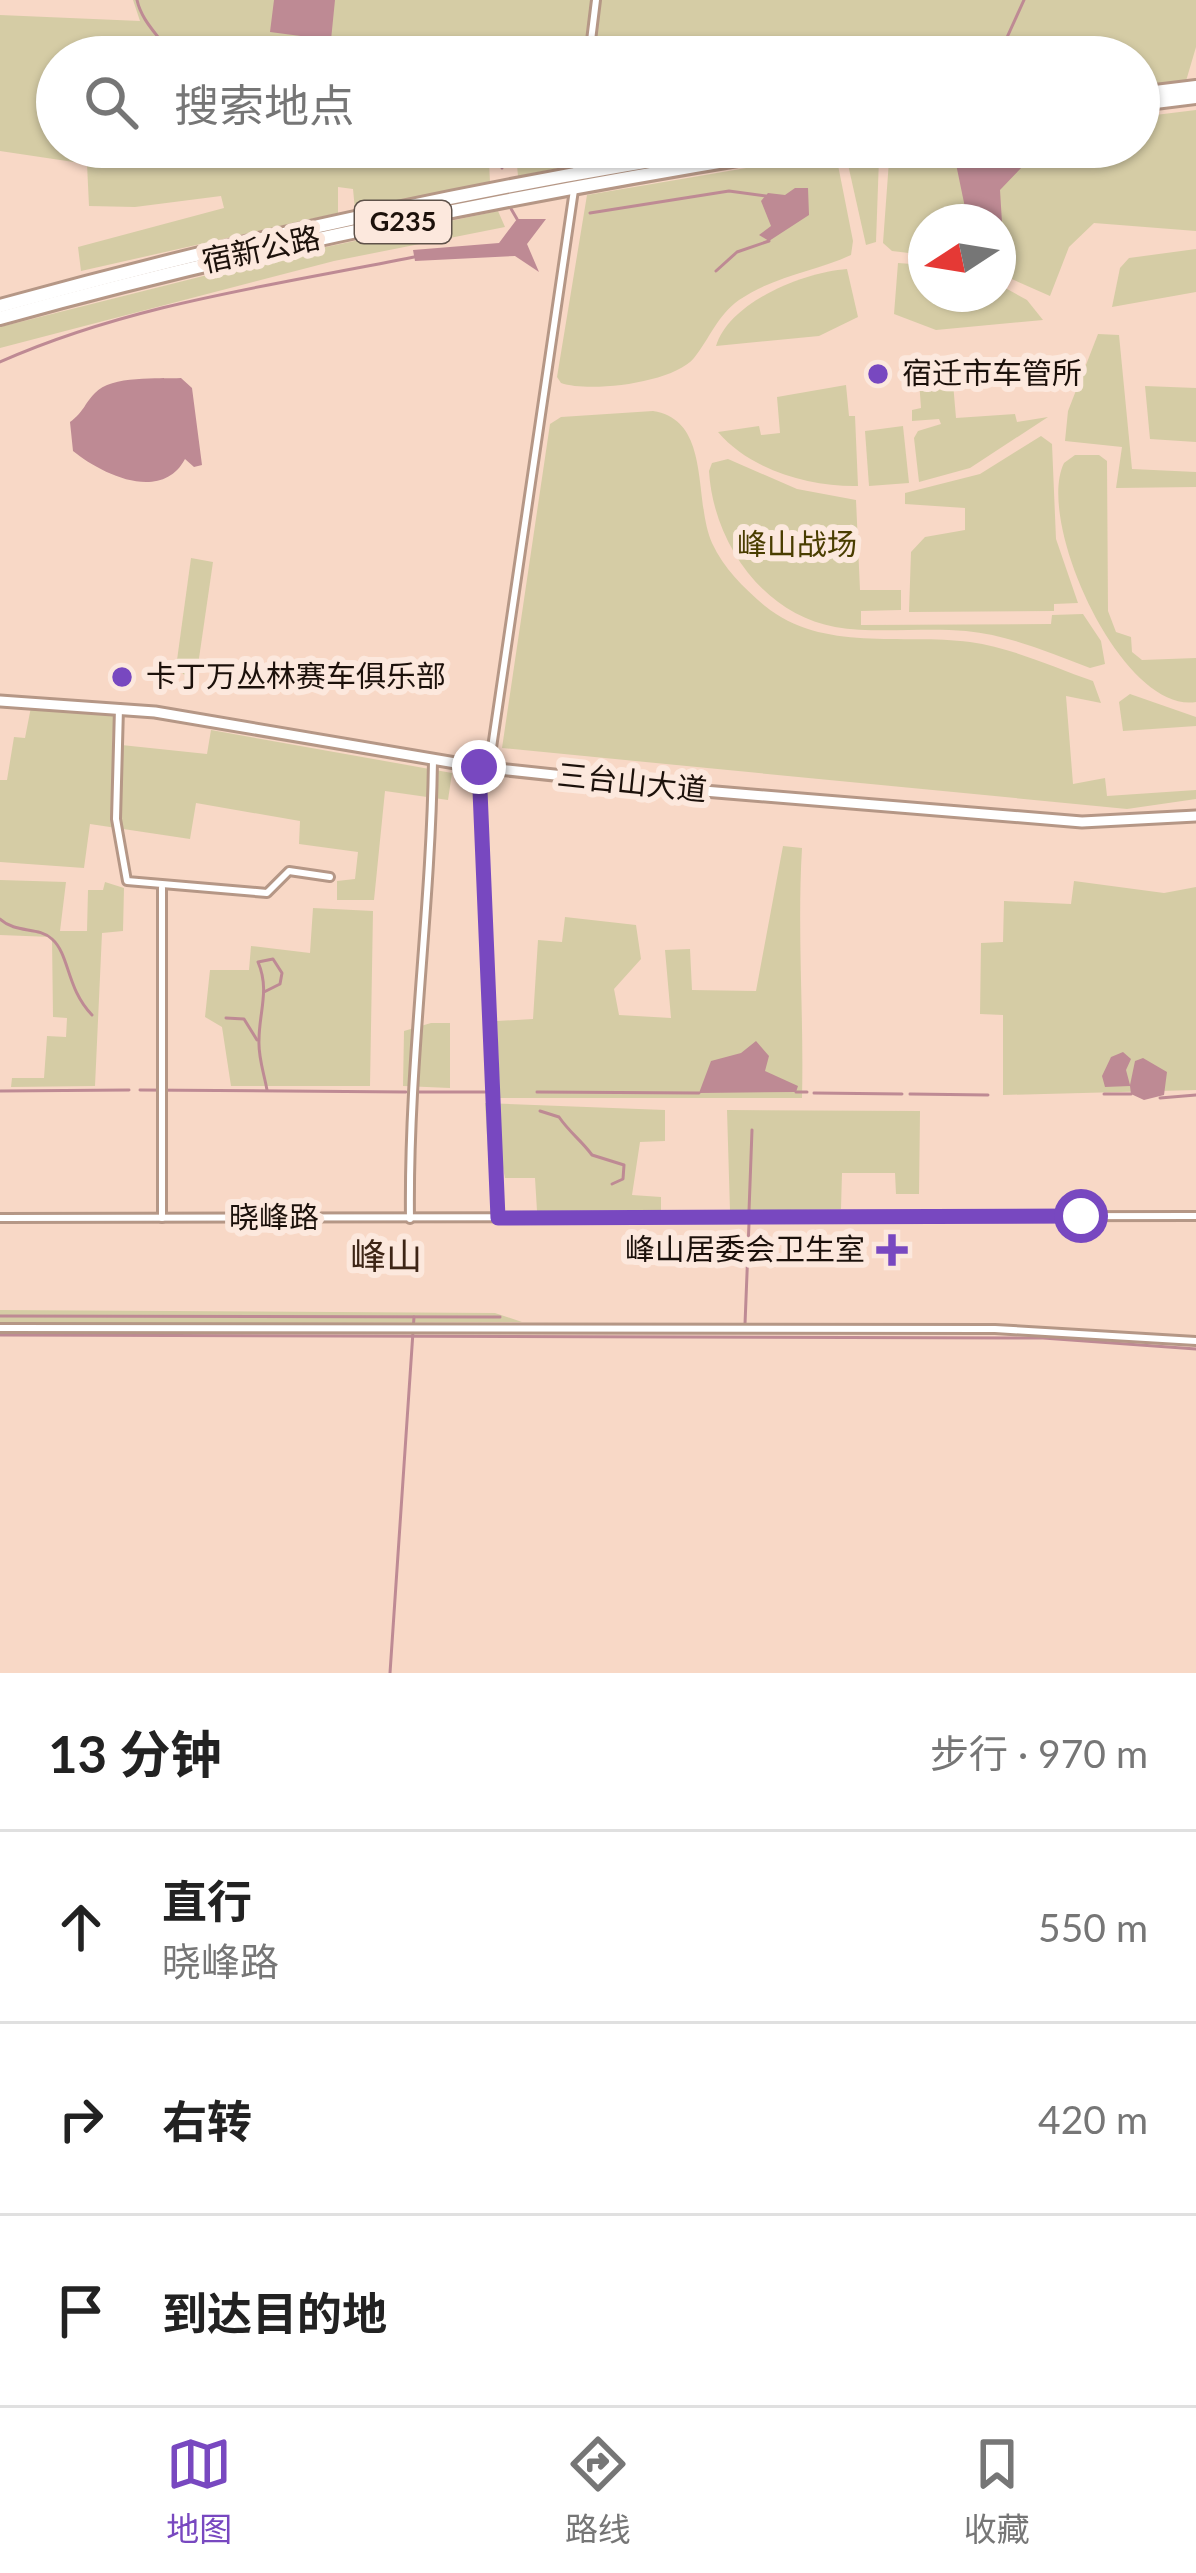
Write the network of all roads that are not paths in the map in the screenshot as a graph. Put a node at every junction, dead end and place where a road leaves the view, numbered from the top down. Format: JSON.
{"nodes":[{"id":1,"x":596,"y":0,"type":"edge"},
{"id":2,"x":592,"y":36,"type":"edge"},
{"id":3,"x":1196,"y":87,"type":"edge"},
{"id":4,"x":1160,"y":91,"type":"edge"},
{"id":5,"x":1196,"y":97,"type":"edge"},
{"id":6,"x":1160,"y":101,"type":"edge"},
{"id":7,"x":576,"y":168,"type":"edge"},
{"id":8,"x":635,"y":168,"type":"edge"},
{"id":9,"x":660,"y":168,"type":"edge"},
{"id":10,"x":575,"y":180,"type":"junction"},
{"id":11,"x":0,"y":306,"type":"edge"},
{"id":12,"x":0,"y":318,"type":"edge"},
{"id":13,"x":0,"y":701,"type":"edge"},
{"id":14,"x":119,"y":708,"type":"junction"},
{"id":15,"x":433,"y":760,"type":"junction"},
{"id":16,"x":484,"y":768,"type":"junction"},
{"id":17,"x":1196,"y":816,"type":"edge"},
{"id":18,"x":330,"y":877,"type":"dead end"},
{"id":19,"x":162,"y":888,"type":"junction"},
{"id":20,"x":1196,"y":1216,"type":"edge"},
{"id":21,"x":0,"y":1217,"type":"edge"},
{"id":22,"x":162,"y":1218,"type":"junction"},
{"id":23,"x":498,"y":1218,"type":"junction"},
{"id":24,"x":410,"y":1219,"type":"junction"},
{"id":25,"x":0,"y":1328,"type":"edge"},
{"id":26,"x":1196,"y":1341,"type":"edge"}],
"edges":[{"from":1,"to":2,"type":"street"},
{"from":3,"to":4,"type":"highway"},
{"from":5,"to":6,"type":"highway"},
{"from":7,"to":10,"type":"street"},
{"from":8,"to":10,"type":"highway","name":"宿新公路","number":"G235"},
{"from":9,"to":10,"type":"highway","name":"宿新公路","number":"G235"},
{"from":10,"to":11,"type":"highway","name":"宿新公路","number":"G235"},
{"from":10,"to":12,"type":"highway","name":"宿新公路","number":"G235"},
{"from":10,"to":16,"type":"street"},
{"from":13,"to":14,"type":"main road","name":"三台山大道"},
{"from":14,"to":15,"type":"main road","name":"三台山大道"},
{"from":14,"to":19,"type":"street"},
{"from":15,"to":16,"type":"main road","name":"三台山大道"},
{"from":15,"to":24,"type":"street"},
{"from":16,"to":17,"type":"main road","name":"三台山大道"},
{"from":16,"to":23,"type":"street"},
{"from":18,"to":19,"type":"street"},
{"from":19,"to":22,"type":"street"},
{"from":20,"to":23,"type":"street","name":"晓峰路"},
{"from":21,"to":22,"type":"street","name":"晓峰路"},
{"from":22,"to":24,"type":"street","name":"晓峰路"},
{"from":23,"to":24,"type":"street","name":"晓峰路"},
{"from":25,"to":26,"type":"street"}]}
